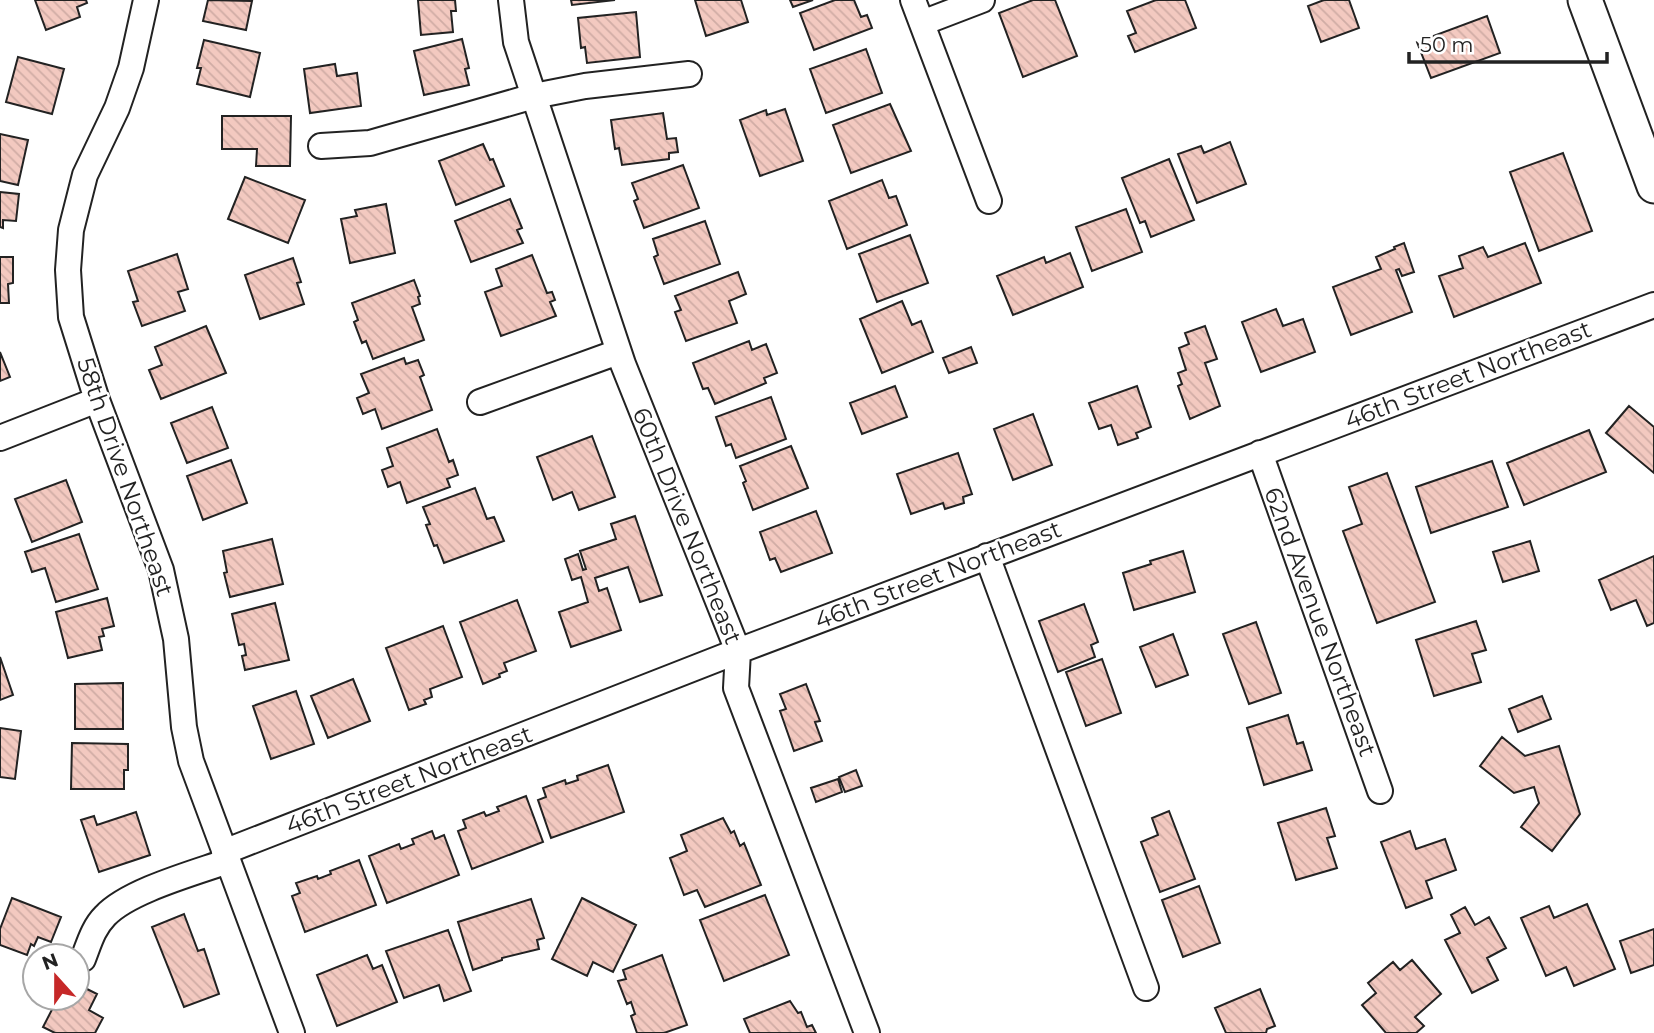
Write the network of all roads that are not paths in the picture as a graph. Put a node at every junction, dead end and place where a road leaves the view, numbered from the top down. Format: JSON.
{"nodes":[{"id":1,"x":146,"y":0,"type":"edge"},
{"id":2,"x":510,"y":0,"type":"edge"},
{"id":3,"x":913,"y":0,"type":"edge"},
{"id":4,"x":982,"y":0,"type":"edge"},
{"id":5,"x":1585,"y":0,"type":"edge"},
{"id":6,"x":922,"y":23,"type":"junction"},
{"id":7,"x":689,"y":74,"type":"dead end"},
{"id":8,"x":534,"y":96,"type":"junction"},
{"id":9,"x":321,"y":146,"type":"dead end"},
{"id":10,"x":1654,"y":186,"type":"edge"},
{"id":11,"x":989,"y":201,"type":"dead end"},
{"id":12,"x":1654,"y":305,"type":"edge"},
{"id":13,"x":618,"y":352,"type":"junction"},
{"id":14,"x":97,"y":400,"type":"junction"},
{"id":15,"x":480,"y":402,"type":"dead end"},
{"id":16,"x":0,"y":438,"type":"edge"},
{"id":17,"x":1260,"y":453,"type":"junction"},
{"id":18,"x":987,"y":556,"type":"junction"},
{"id":19,"x":738,"y":651,"type":"junction"},
{"id":20,"x":1380,"y":791,"type":"dead end"},
{"id":21,"x":226,"y":856,"type":"junction"},
{"id":22,"x":89,"y":942,"type":"edge"},
{"id":23,"x":1146,"y":988,"type":"dead end"},
{"id":24,"x":292,"y":1033,"type":"edge"},
{"id":25,"x":867,"y":1033,"type":"edge"}],
"edges":[{"from":1,"to":14,"type":"street","name":"58th Drive Northeast"},
{"from":2,"to":8,"type":"street","name":"60th Drive Northeast"},
{"from":3,"to":6,"type":"street"},
{"from":4,"to":6,"type":"street"},
{"from":5,"to":10,"type":"street"},
{"from":6,"to":11,"type":"street"},
{"from":7,"to":8,"type":"street"},
{"from":8,"to":9,"type":"street"},
{"from":8,"to":13,"type":"street","name":"60th Drive Northeast"},
{"from":12,"to":17,"type":"street","name":"46th Street Northeast"},
{"from":13,"to":15,"type":"street"},
{"from":13,"to":19,"type":"street","name":"60th Drive Northeast"},
{"from":14,"to":16,"type":"street"},
{"from":14,"to":21,"type":"street","name":"58th Drive Northeast"},
{"from":17,"to":18,"type":"street","name":"46th Street Northeast"},
{"from":17,"to":20,"type":"street","name":"62nd Avenue Northeast"},
{"from":18,"to":19,"type":"street","name":"46th Street Northeast"},
{"from":18,"to":23,"type":"street"},
{"from":19,"to":21,"type":"street","name":"46th Street Northeast"},
{"from":19,"to":25,"type":"street","name":"60th Drive Northeast"},
{"from":21,"to":22,"type":"street","name":"46th Street Northeast"},
{"from":21,"to":24,"type":"street","name":"58th Drive Northeast"}]}
